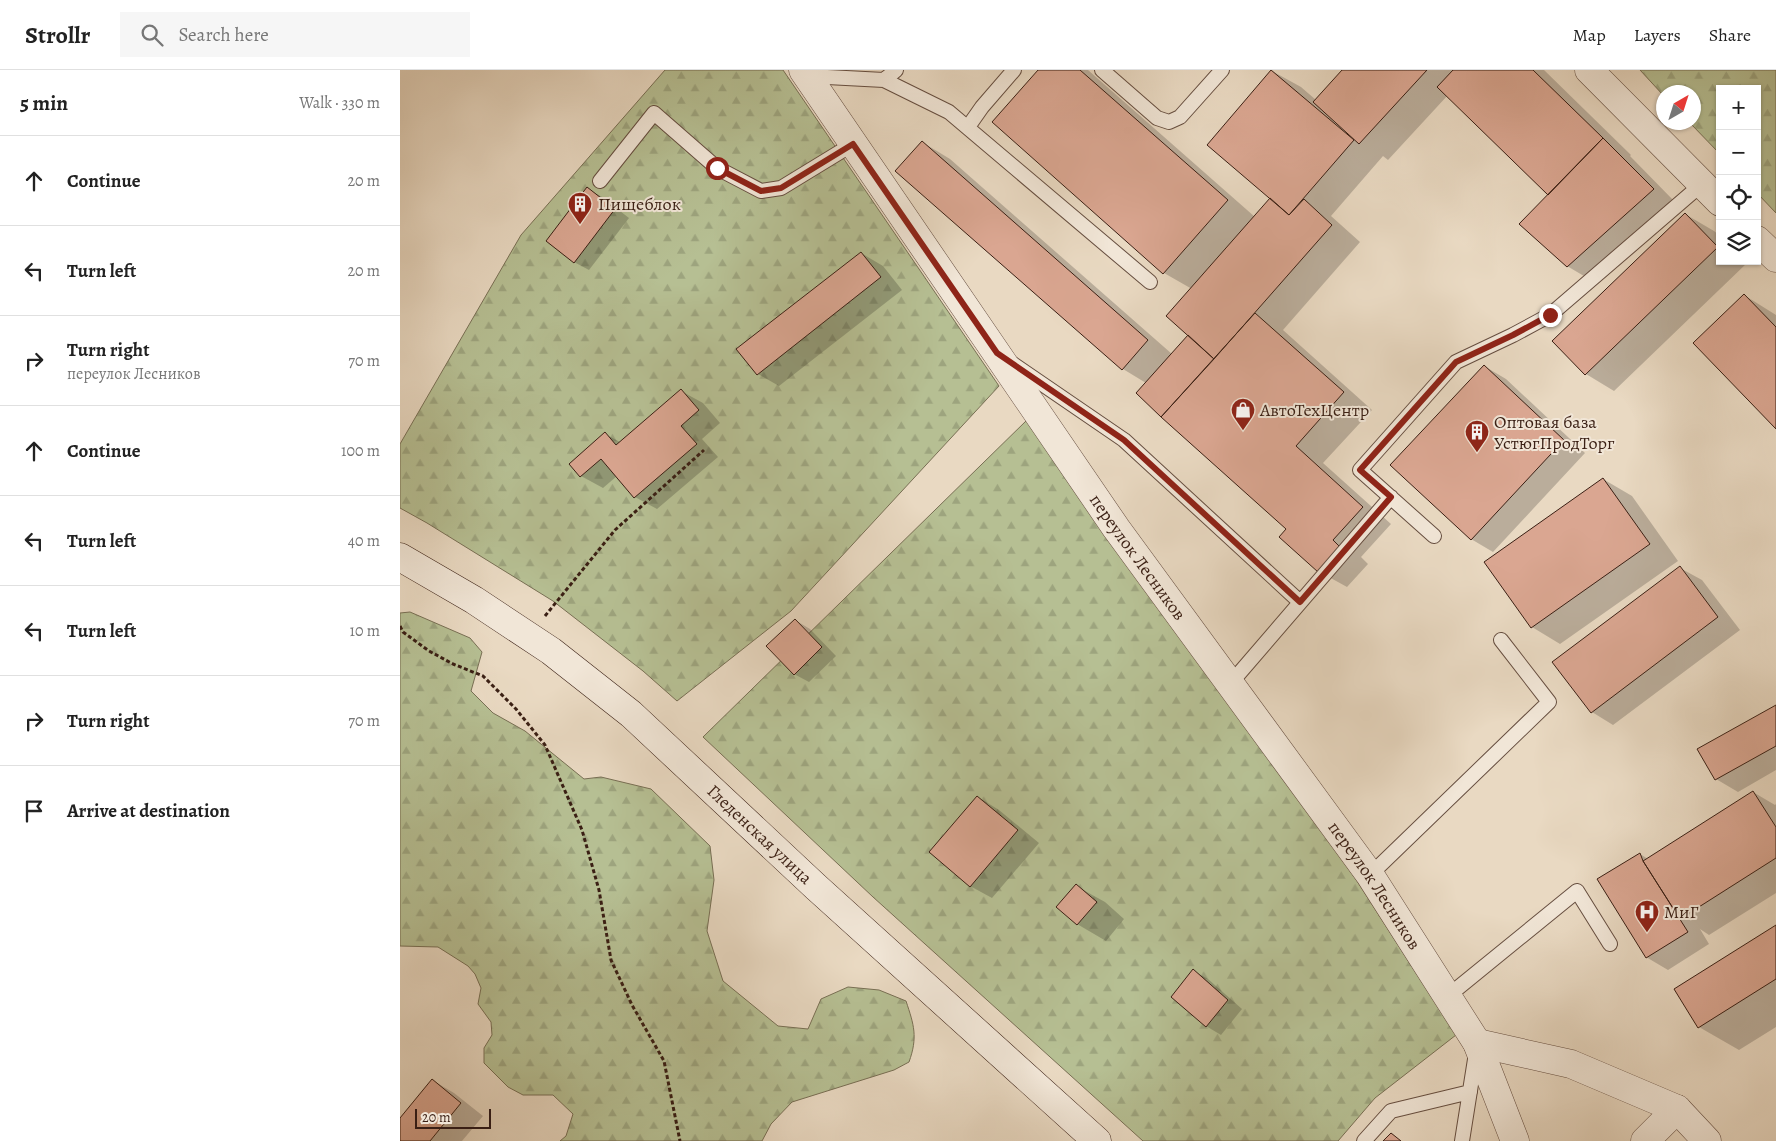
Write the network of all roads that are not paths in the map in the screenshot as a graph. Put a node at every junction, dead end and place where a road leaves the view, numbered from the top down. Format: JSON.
{"nodes":[{"id":1,"x":896,"y":70,"type":"edge"},
{"id":2,"x":1014,"y":70,"type":"edge"},
{"id":3,"x":1102,"y":70,"type":"edge"},
{"id":4,"x":1222,"y":70,"type":"edge"},
{"id":5,"x":1589,"y":70,"type":"edge"},
{"id":6,"x":805,"y":73,"type":"edge"},
{"id":7,"x":884,"y":80,"type":"junction"},
{"id":8,"x":968,"y":127,"type":"junction"},
{"id":9,"x":853,"y":144,"type":"junction"},
{"id":10,"x":600,"y":182,"type":"dead end"},
{"id":11,"x":1711,"y":193,"type":"edge"},
{"id":12,"x":1761,"y":244,"type":"edge"},
{"id":13,"x":1776,"y":258,"type":"edge"},
{"id":14,"x":1150,"y":282,"type":"dead end"},
{"id":15,"x":997,"y":353,"type":"junction"},
{"id":16,"x":1391,"y":497,"type":"junction"},
{"id":17,"x":1434,"y":536,"type":"dead end"},
{"id":18,"x":400,"y":558,"type":"edge"},
{"id":19,"x":1300,"y":602,"type":"junction"},
{"id":20,"x":1501,"y":640,"type":"dead end"},
{"id":21,"x":1230,"y":684,"type":"junction"},
{"id":22,"x":1370,"y":875,"type":"junction"},
{"id":23,"x":1610,"y":944,"type":"dead end"},
{"id":24,"x":1448,"y":996,"type":"junction"},
{"id":25,"x":1477,"y":1043,"type":"junction"},
{"id":26,"x":1470,"y":1092,"type":"junction"},
{"id":27,"x":1677,"y":1109,"type":"junction"},
{"id":28,"x":1097,"y":1141,"type":"edge"},
{"id":29,"x":1364,"y":1141,"type":"edge"},
{"id":30,"x":1462,"y":1141,"type":"edge"},
{"id":31,"x":1515,"y":1141,"type":"edge"},
{"id":32,"x":1645,"y":1141,"type":"edge"},
{"id":33,"x":1707,"y":1141,"type":"edge"}],
"edges":[{"from":1,"to":7,"type":"lane"},
{"from":2,"to":8,"type":"lane"},
{"from":3,"to":4,"type":"lane"},
{"from":5,"to":11,"type":"street"},
{"from":6,"to":7,"type":"lane"},
{"from":6,"to":9,"type":"street","name":"переулок Лесников"},
{"from":7,"to":8,"type":"lane"},
{"from":8,"to":14,"type":"lane"},
{"from":9,"to":10,"type":"lane"},
{"from":9,"to":15,"type":"street","name":"переулок Лесников"},
{"from":11,"to":16,"type":"lane"},
{"from":12,"to":13,"type":"street"},
{"from":15,"to":19,"type":"lane"},
{"from":15,"to":21,"type":"street","name":"переулок Лесников"},
{"from":16,"to":17,"type":"lane"},
{"from":16,"to":19,"type":"lane"},
{"from":18,"to":28,"type":"street","name":"Гледенская улица"},
{"from":19,"to":21,"type":"lane"},
{"from":20,"to":22,"type":"lane"},
{"from":21,"to":22,"type":"street","name":"переулок Лесников"},
{"from":22,"to":24,"type":"street","name":"переулок Лесников"},
{"from":23,"to":24,"type":"lane"},
{"from":24,"to":25,"type":"street","name":"переулок Лесников"},
{"from":25,"to":26,"type":"lane"},
{"from":25,"to":27,"type":"street"},
{"from":25,"to":31,"type":"street","name":"переулок Лесников"},
{"from":26,"to":29,"type":"lane"},
{"from":26,"to":30,"type":"lane"},
{"from":27,"to":32,"type":"street"},
{"from":27,"to":33,"type":"street"}]}
